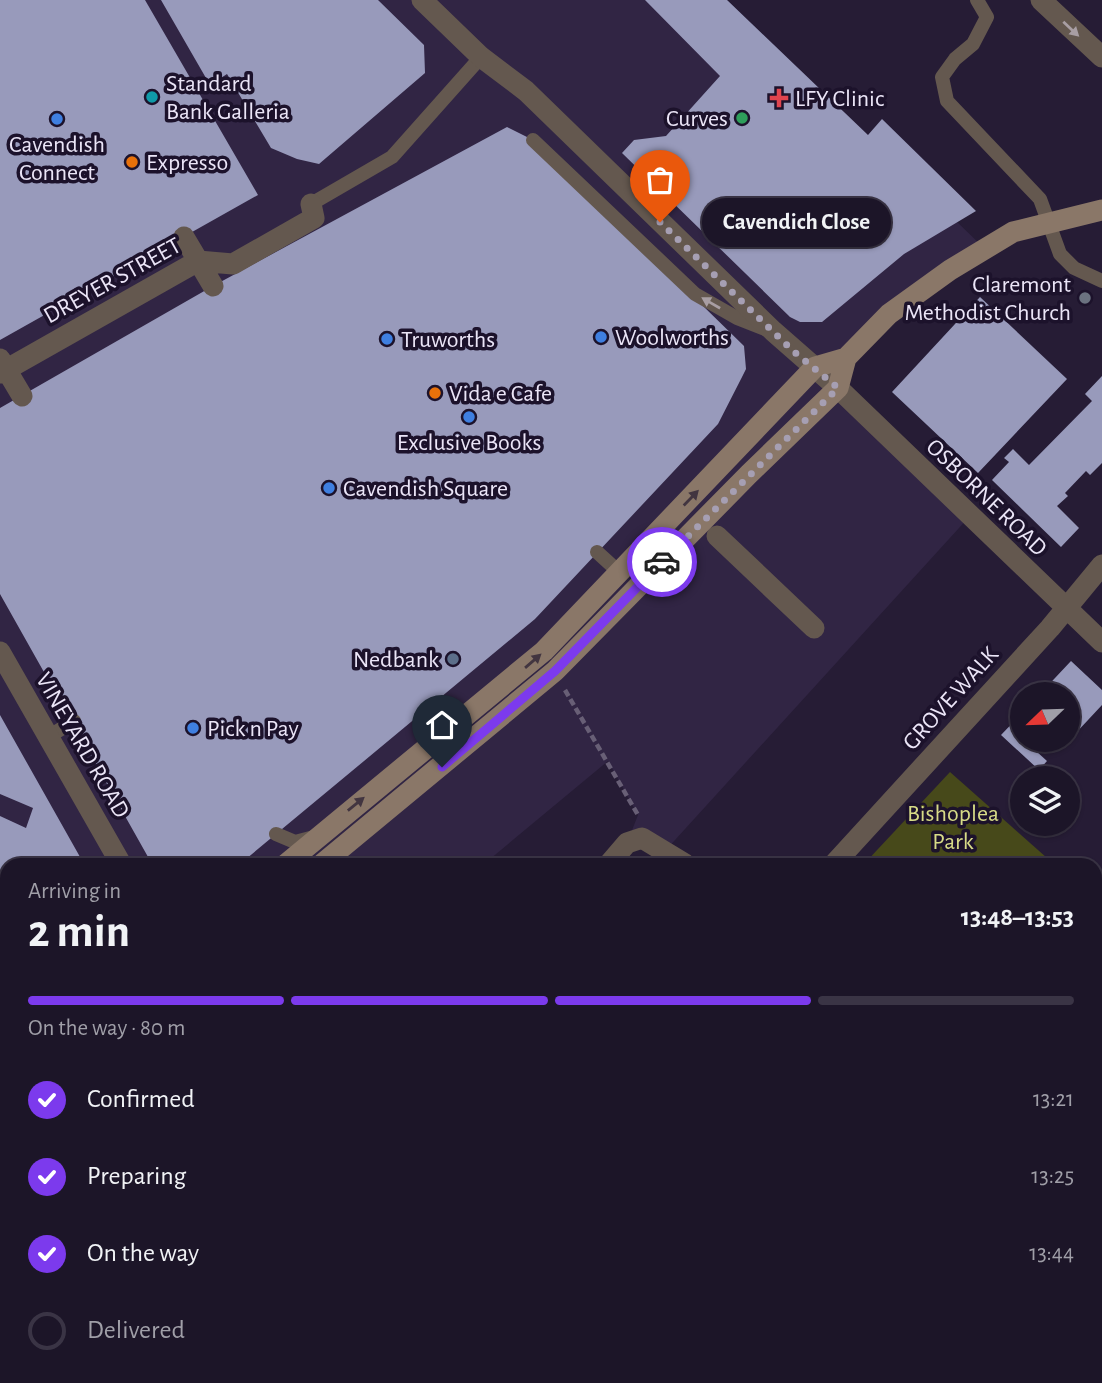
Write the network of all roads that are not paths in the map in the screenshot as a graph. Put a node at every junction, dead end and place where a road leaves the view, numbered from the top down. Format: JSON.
{"nodes":[{"id":1,"x":977,"y":0,"type":"edge"},
{"id":2,"x":1041,"y":0,"type":"edge"},
{"id":3,"x":426,"y":1,"type":"edge"},
{"id":4,"x":481,"y":57,"type":"junction"},
{"id":5,"x":1102,"y":57,"type":"edge"},
{"id":6,"x":533,"y":140,"type":"dead end"},
{"id":7,"x":311,"y":204,"type":"joint"},
{"id":8,"x":1102,"y":209,"type":"edge"},
{"id":9,"x":1048,"y":221,"type":"junction"},
{"id":10,"x":184,"y":237,"type":"dead end"},
{"id":11,"x":198,"y":261,"type":"junction"},
{"id":12,"x":1102,"y":281,"type":"edge"},
{"id":13,"x":213,"y":286,"type":"dead end"},
{"id":14,"x":773,"y":331,"type":"junction"},
{"id":15,"x":846,"y":358,"type":"junction"},
{"id":16,"x":2,"y":367,"type":"edge"},
{"id":17,"x":815,"y":368,"type":"junction"},
{"id":18,"x":838,"y":388,"type":"junction"},
{"id":19,"x":22,"y":396,"type":"dead end"},
{"id":20,"x":717,"y":536,"type":"dead end"},
{"id":21,"x":597,"y":552,"type":"dead end"},
{"id":22,"x":1102,"y":565,"type":"edge"},
{"id":23,"x":620,"y":573,"type":"junction"},
{"id":24,"x":1064,"y":608,"type":"junction"},
{"id":25,"x":814,"y":628,"type":"dead end"},
{"id":26,"x":1102,"y":642,"type":"edge"},
{"id":27,"x":0,"y":652,"type":"edge"},
{"id":28,"x":74,"y":721,"type":"dead end"},
{"id":29,"x":48,"y":737,"type":"junction"},
{"id":30,"x":276,"y":834,"type":"dead end"},
{"id":31,"x":319,"y":834,"type":"junction"},
{"id":32,"x":118,"y":858,"type":"edge"},
{"id":33,"x":293,"y":858,"type":"edge"},
{"id":34,"x":329,"y":858,"type":"edge"},
{"id":35,"x":614,"y":858,"type":"edge"},
{"id":36,"x":676,"y":858,"type":"edge"},
{"id":37,"x":839,"y":858,"type":"edge"}],
"edges":[{"from":1,"to":9,"type":"lane"},
{"from":2,"to":5,"type":"street","one_way":true},
{"from":3,"to":4,"type":"street","name":"OSBORNE ROAD"},
{"from":4,"to":7,"type":"lane"},
{"from":4,"to":14,"type":"street","name":"OSBORNE ROAD"},
{"from":14,"to":6,"type":"lane","one_way":true},
{"from":7,"to":11,"type":"street","name":"DREYER STREET"},
{"from":8,"to":9,"type":"street"},
{"from":9,"to":12,"type":"lane"},
{"from":9,"to":15,"type":"street"},
{"from":10,"to":11,"type":"street"},
{"from":11,"to":13,"type":"street"},
{"from":11,"to":16,"type":"street","name":"DREYER STREET"},
{"from":14,"to":17,"type":"street","name":"OSBORNE ROAD"},
{"from":15,"to":17,"type":"street"},
{"from":15,"to":18,"type":"street"},
{"from":16,"to":19,"type":"street"},
{"from":17,"to":18,"type":"street","name":"OSBORNE ROAD"},
{"from":23,"to":17,"type":"street","one_way":true},
{"from":18,"to":24,"type":"street","name":"OSBORNE ROAD"},
{"from":18,"to":34,"type":"street"},
{"from":20,"to":25,"type":"street"},
{"from":21,"to":23,"type":"lane"},
{"from":22,"to":24,"type":"street","name":"GROVE WALK"},
{"from":31,"to":23,"type":"street","one_way":true},
{"from":24,"to":26,"type":"street","name":"OSBORNE ROAD"},
{"from":24,"to":37,"type":"street","name":"GROVE WALK"},
{"from":27,"to":29,"type":"street","name":"VINEYARD ROAD"},
{"from":28,"to":29,"type":"lane"},
{"from":29,"to":32,"type":"street","name":"VINEYARD ROAD"},
{"from":30,"to":31,"type":"lane"},
{"from":31,"to":33,"type":"street"},
{"from":35,"to":36,"type":"street"}]}
